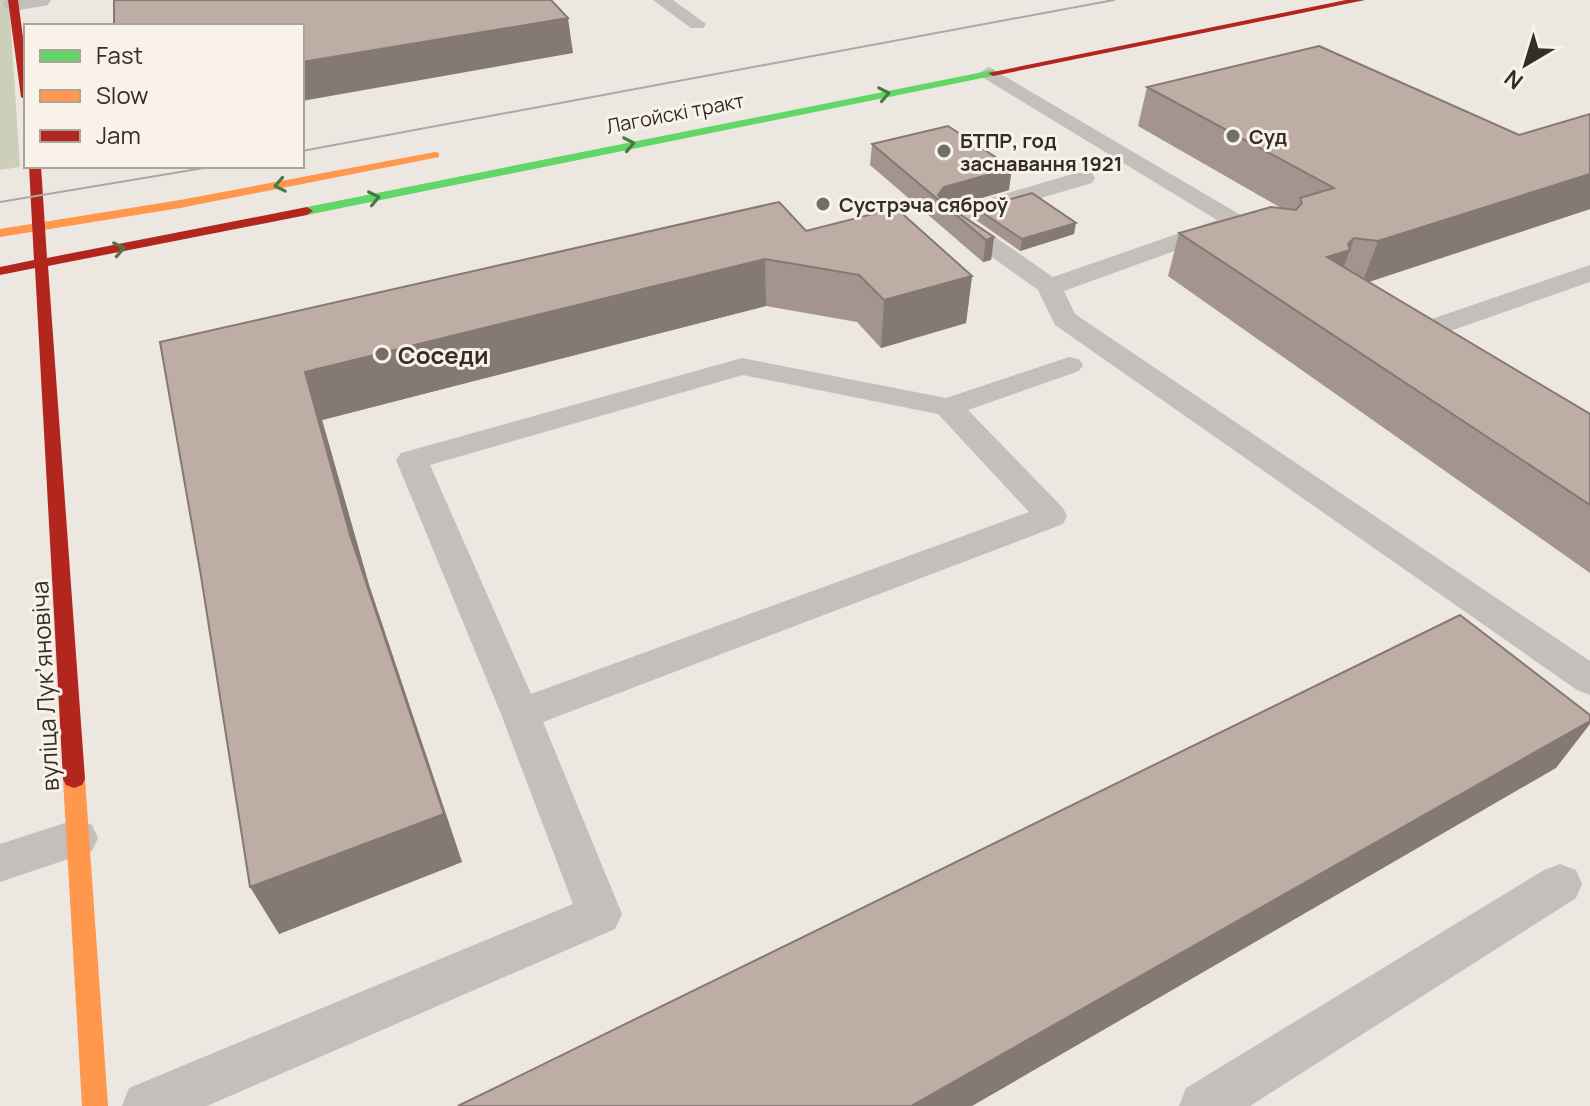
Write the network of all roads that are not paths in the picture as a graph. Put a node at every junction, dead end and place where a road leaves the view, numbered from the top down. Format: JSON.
{"nodes":[{"id":1,"x":40,"y":0,"type":"edge"},
{"id":2,"x":662,"y":0,"type":"edge"},
{"id":3,"x":1360,"y":0,"type":"edge"},
{"id":4,"x":14,"y":2,"type":"edge"},
{"id":5,"x":697,"y":24,"type":"dead end"},
{"id":6,"x":989,"y":73,"type":"junction"},
{"id":7,"x":24,"y":81,"type":"edge"},
{"id":8,"x":461,"y":150,"type":"dead end"},
{"id":9,"x":35,"y":168,"type":"edge"},
{"id":10,"x":1084,"y":178,"type":"dead end"},
{"id":11,"x":1234,"y":221,"type":"junction"},
{"id":12,"x":39,"y":227,"type":"junction"},
{"id":13,"x":0,"y":233,"type":"edge"},
{"id":14,"x":1273,"y":244,"type":"edge"},
{"id":15,"x":43,"y":264,"type":"junction"},
{"id":16,"x":0,"y":271,"type":"edge"},
{"id":17,"x":1590,"y":273,"type":"edge"},
{"id":18,"x":1050,"y":287,"type":"junction"},
{"id":19,"x":1382,"y":311,"type":"edge"},
{"id":20,"x":1069,"y":365,"type":"dead end"},
{"id":21,"x":948,"y":407,"type":"junction"},
{"id":22,"x":1590,"y":680,"type":"edge"},
{"id":23,"x":520,"y":714,"type":"junction"},
{"id":24,"x":77,"y":838,"type":"junction"},
{"id":25,"x":0,"y":863,"type":"edge"},
{"id":26,"x":1560,"y":884,"type":"dead end"},
{"id":27,"x":95,"y":1106,"type":"edge"},
{"id":28,"x":147,"y":1106,"type":"edge"},
{"id":29,"x":1204,"y":1106,"type":"edge"}],
"edges":[{"from":1,"to":4,"type":"street"},
{"from":2,"to":5,"type":"lane"},
{"from":3,"to":6,"type":"main road","name":"Лагойскі тракт"},
{"from":4,"to":7,"type":"main road"},
{"from":6,"to":11,"type":"lane"},
{"from":15,"to":6,"type":"main road","name":"Лагойскі тракт","one_way":true},
{"from":8,"to":12,"type":"main road","one_way":true},
{"from":9,"to":12,"type":"main road","name":"вуліца Лукʼяновіча"},
{"from":10,"to":18,"type":"lane"},
{"from":11,"to":14,"type":"lane"},
{"from":11,"to":18,"type":"lane"},
{"from":12,"to":13,"type":"main road"},
{"from":12,"to":15,"type":"main road","name":"вуліца Лукʼяновіча"},
{"from":15,"to":16,"type":"main road","name":"Лагойскі тракт"},
{"from":15,"to":24,"type":"main road","name":"вуліца Лукʼяновіча"},
{"from":17,"to":19,"type":"lane"},
{"from":18,"to":22,"type":"lane"},
{"from":20,"to":21,"type":"lane"},
{"from":21,"to":23,"type":"lane"},
{"from":21,"to":23,"type":"lane"},
{"from":23,"to":28,"type":"lane"},
{"from":24,"to":25,"type":"lane"},
{"from":24,"to":27,"type":"main road","name":"вуліца Лукʼяновіча"},
{"from":26,"to":29,"type":"lane"}]}
